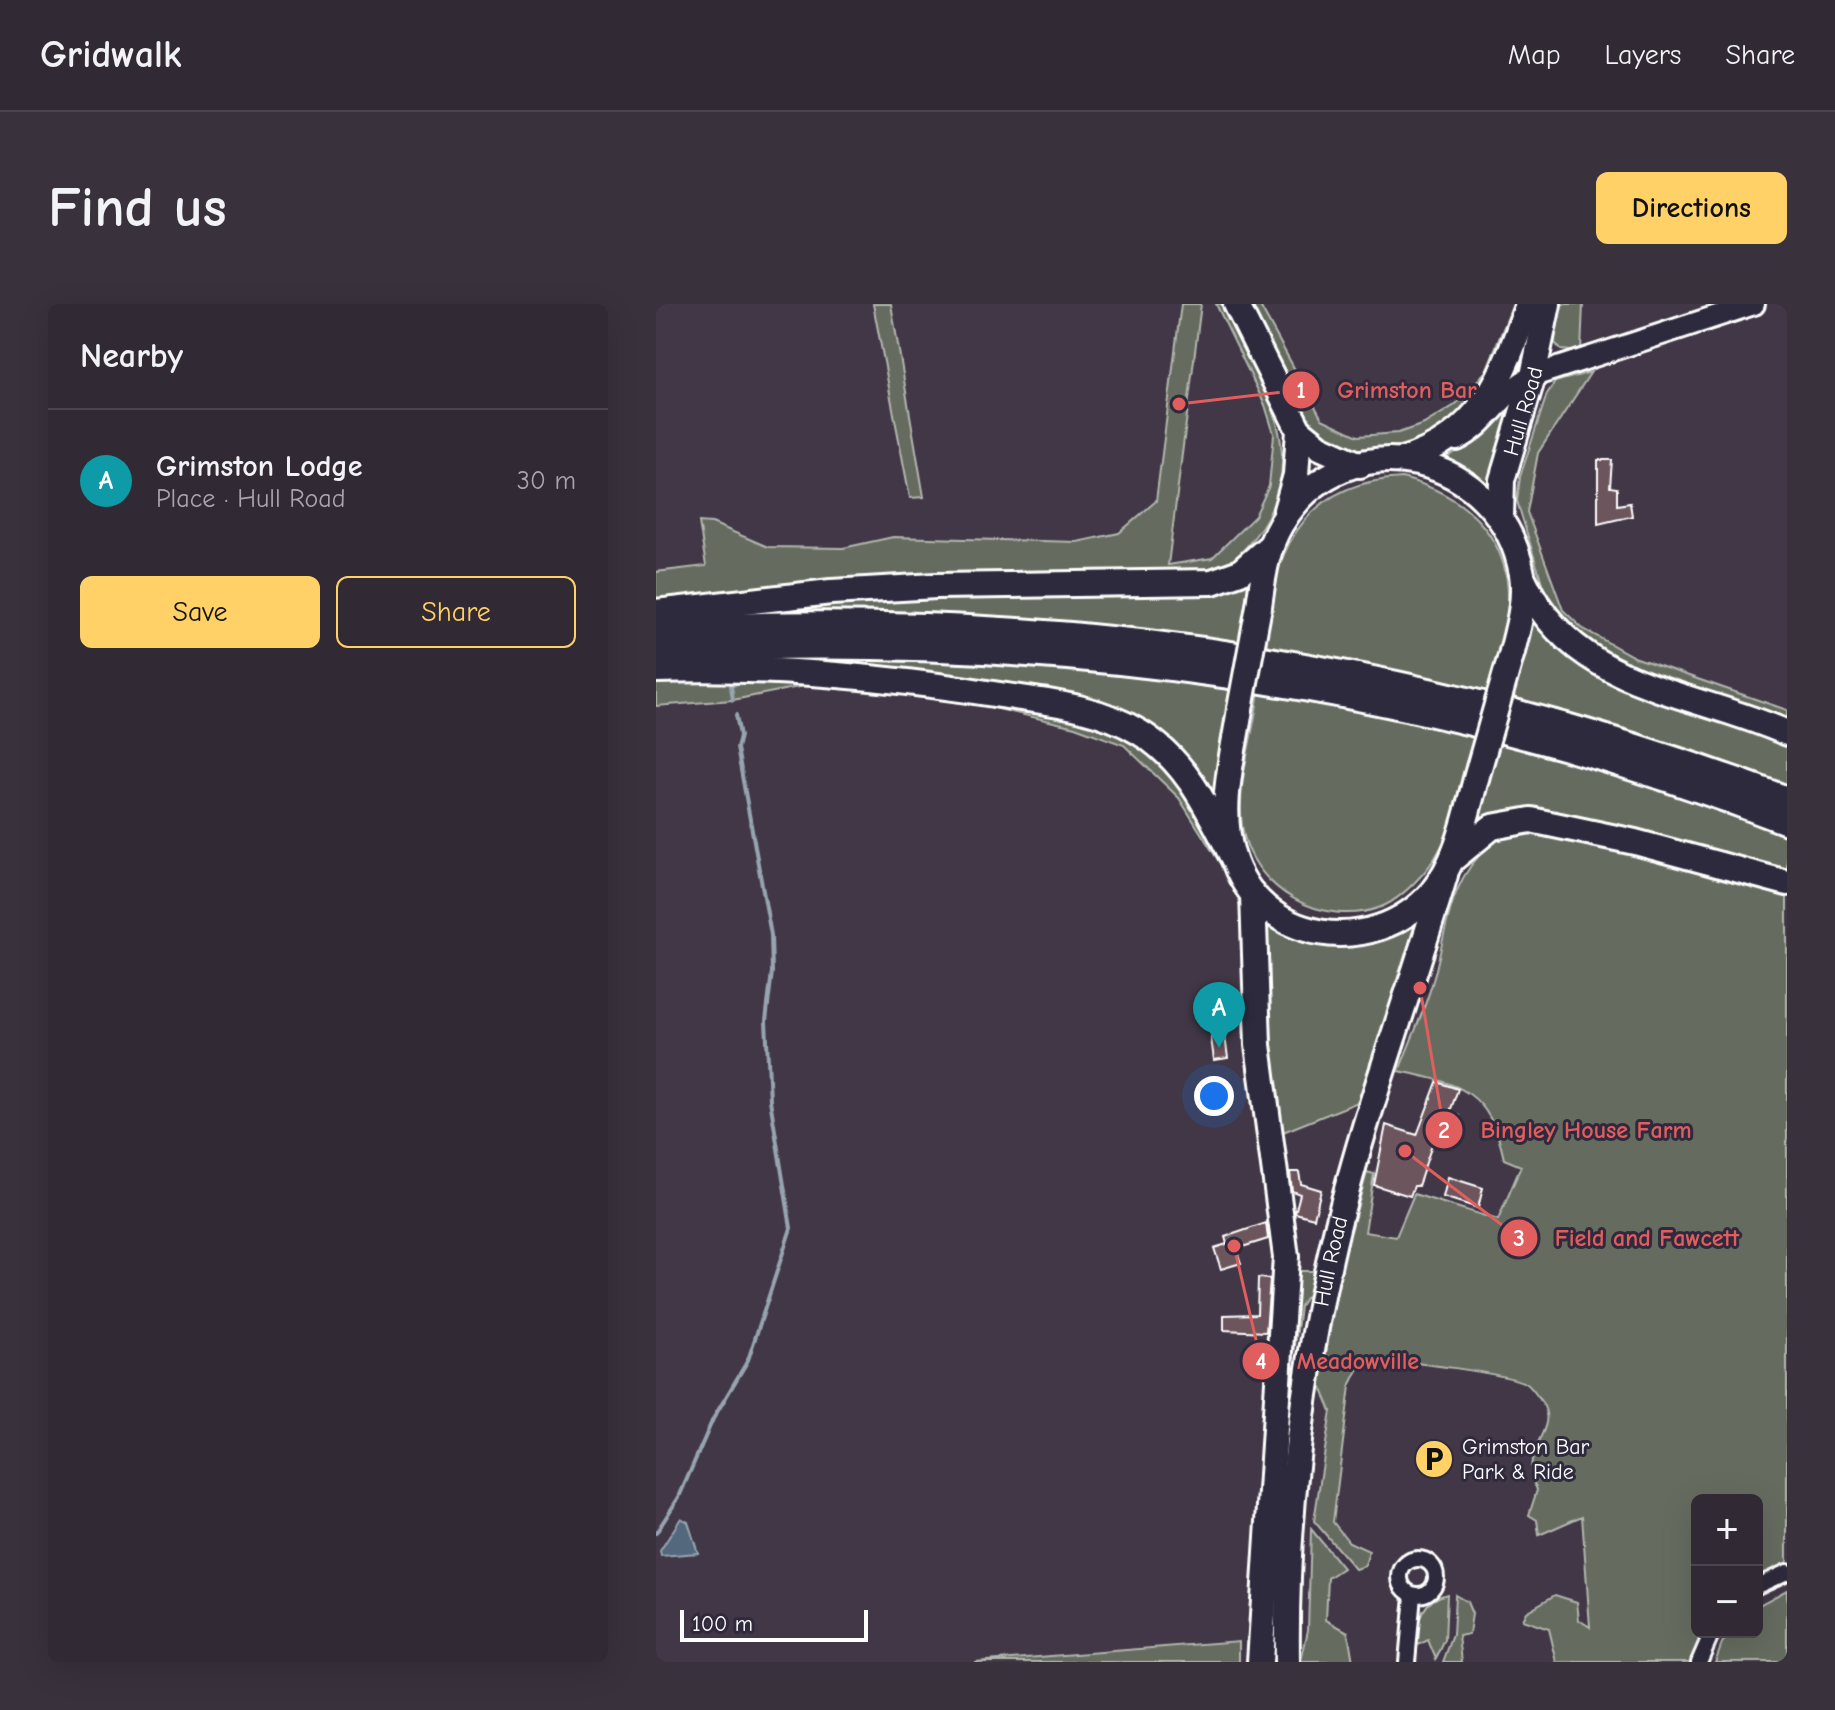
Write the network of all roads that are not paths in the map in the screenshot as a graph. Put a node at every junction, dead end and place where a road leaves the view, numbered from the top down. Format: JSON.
{"nodes":[{"id":1,"x":1236,"y":304,"type":"edge"},
{"id":2,"x":1528,"y":304,"type":"edge"},
{"id":3,"x":1548,"y":304,"type":"edge"},
{"id":4,"x":1754,"y":304,"type":"edge"},
{"id":5,"x":1533,"y":376,"type":"junction"},
{"id":6,"x":1299,"y":430,"type":"junction"},
{"id":7,"x":1438,"y":446,"type":"junction"},
{"id":8,"x":1396,"y":461,"type":"junction"},
{"id":9,"x":1360,"y":465,"type":"junction"},
{"id":10,"x":1501,"y":516,"type":"junction"},
{"id":11,"x":1282,"y":521,"type":"junction"},
{"id":12,"x":1272,"y":544,"type":"junction"},
{"id":13,"x":1523,"y":577,"type":"junction"},
{"id":14,"x":656,"y":612,"type":"edge"},
{"id":15,"x":656,"y":629,"type":"edge"},
{"id":16,"x":656,"y":651,"type":"edge"},
{"id":17,"x":656,"y":670,"type":"edge"},
{"id":18,"x":1787,"y":733,"type":"edge"},
{"id":19,"x":1787,"y":799,"type":"edge"},
{"id":20,"x":1787,"y":822,"type":"edge"},
{"id":21,"x":1232,"y":856,"type":"junction"},
{"id":22,"x":1448,"y":867,"type":"junction"},
{"id":23,"x":1787,"y":883,"type":"edge"},
{"id":24,"x":1253,"y":894,"type":"junction"},
{"id":25,"x":1787,"y":1572,"type":"edge"},
{"id":26,"x":1763,"y":1583,"type":"edge"},
{"id":27,"x":1413,"y":1595,"type":"dead end"},
{"id":28,"x":1709,"y":1638,"type":"edge"},
{"id":29,"x":1260,"y":1662,"type":"edge"},
{"id":30,"x":1287,"y":1662,"type":"edge"},
{"id":31,"x":1407,"y":1662,"type":"edge"},
{"id":32,"x":1699,"y":1662,"type":"edge"}],
"edges":[{"from":1,"to":6,"type":"main road"},
{"from":2,"to":7,"type":"main road","name":"Hull Road"},
{"from":3,"to":5,"type":"main road","name":"Hull Road"},
{"from":4,"to":5,"type":"main road"},
{"from":5,"to":7,"type":"main road"},
{"from":5,"to":10,"type":"main road","name":"Hull Road"},
{"from":6,"to":9,"type":"main road"},
{"from":6,"to":11,"type":"main road"},
{"from":7,"to":8,"type":"main road","name":"Hull Road"},
{"from":8,"to":9,"type":"main road"},
{"from":8,"to":10,"type":"main road"},
{"from":9,"to":11,"type":"main road"},
{"from":10,"to":13,"type":"main road"},
{"from":11,"to":12,"type":"main road"},
{"from":12,"to":14,"type":"main road"},
{"from":12,"to":21,"type":"main road","bridge":true},
{"from":13,"to":18,"type":"main road"},
{"from":13,"to":22,"type":"main road","name":"Hull Road","bridge":true},
{"from":15,"to":19,"type":"main road"},
{"from":16,"to":20,"type":"main road"},
{"from":17,"to":21,"type":"main road"},
{"from":21,"to":24,"type":"main road"},
{"from":22,"to":23,"type":"main road"},
{"from":22,"to":24,"type":"main road"},
{"from":22,"to":30,"type":"main road","name":"Hull Road"},
{"from":24,"to":29,"type":"main road","name":"Hull Road"},
{"from":25,"to":26,"type":"street"},
{"from":27,"to":31,"type":"street"},
{"from":28,"to":32,"type":"street"}]}
